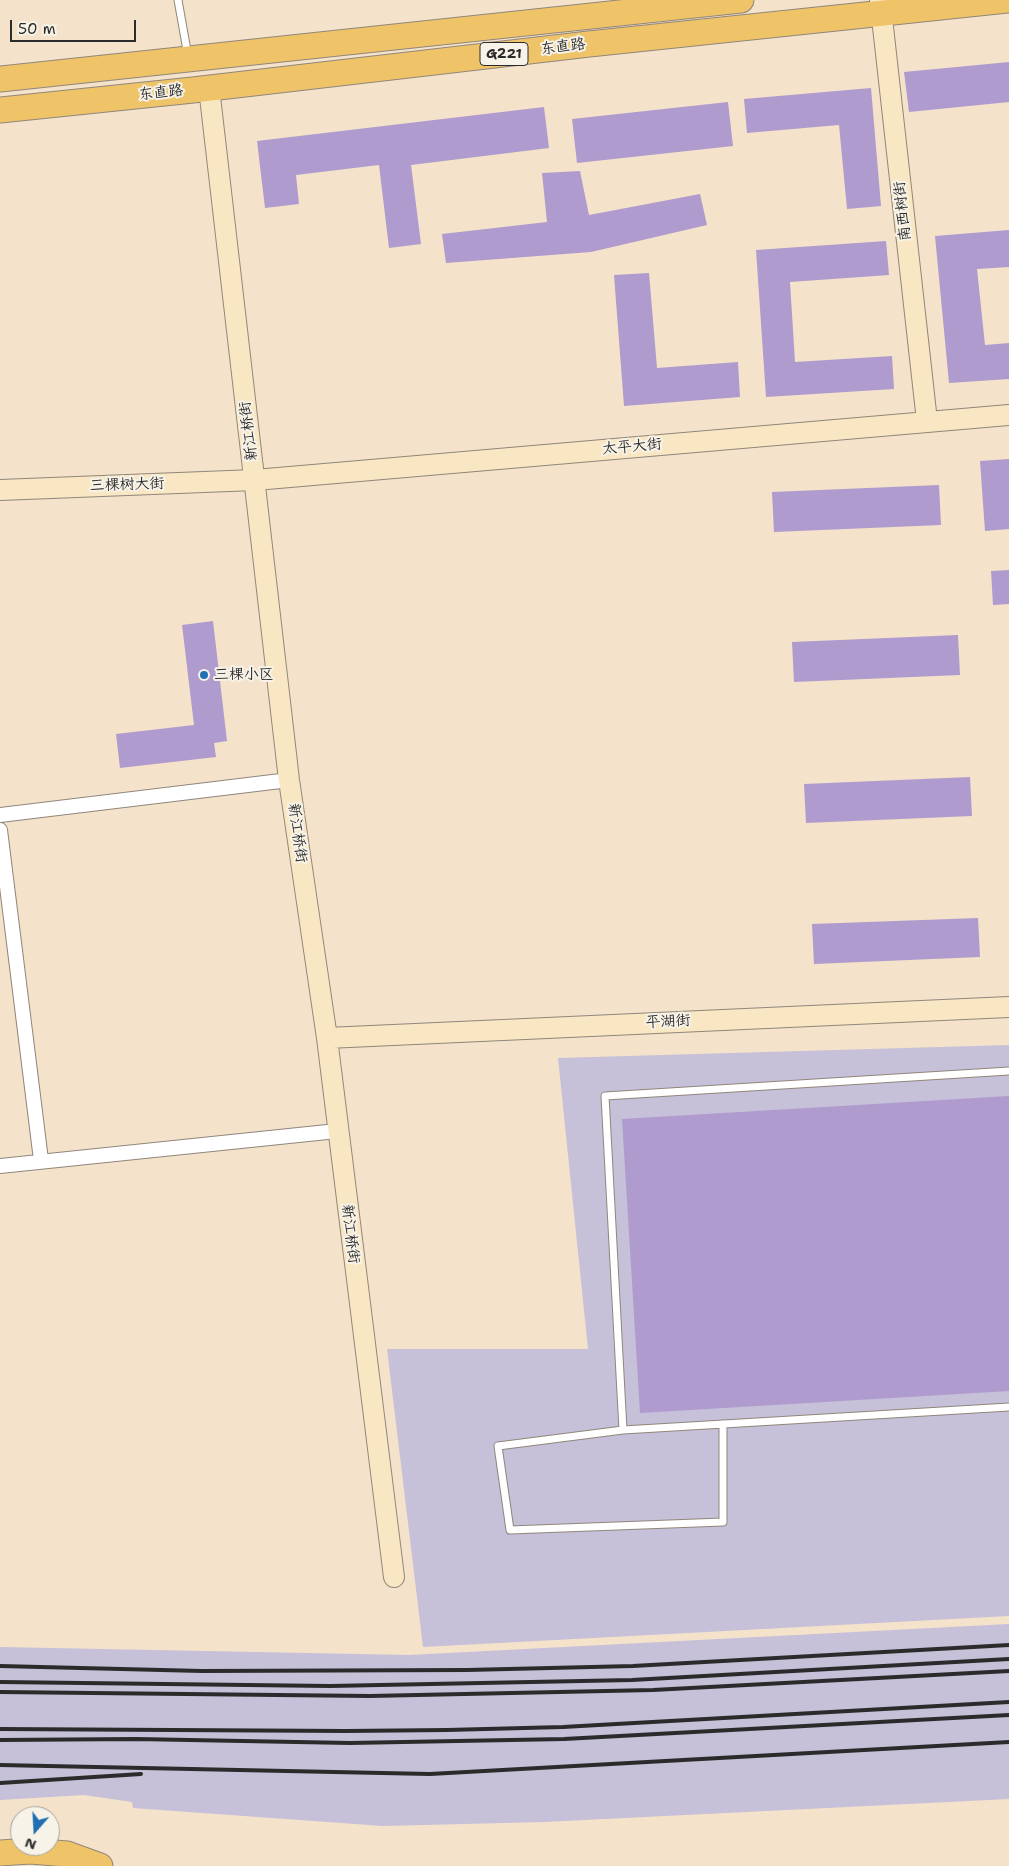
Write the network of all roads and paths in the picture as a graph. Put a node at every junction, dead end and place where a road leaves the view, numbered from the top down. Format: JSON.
{"nodes":[{"id":1,"x":178,"y":0,"type":"edge"},
{"id":2,"x":741,"y":0,"type":"edge"},
{"id":3,"x":1007,"y":0,"type":"edge"},
{"id":4,"x":613,"y":7,"type":"edge"},
{"id":5,"x":881,"y":7,"type":"edge"},
{"id":6,"x":189,"y":59,"type":"junction"},
{"id":7,"x":0,"y":79,"type":"edge"},
{"id":8,"x":209,"y":88,"type":"junction"},
{"id":9,"x":0,"y":110,"type":"edge"},
{"id":10,"x":1009,"y":415,"type":"edge"},
{"id":11,"x":927,"y":422,"type":"junction"},
{"id":12,"x":254,"y":480,"type":"junction"},
{"id":13,"x":0,"y":490,"type":"edge"},
{"id":14,"x":290,"y":780,"type":"junction"},
{"id":15,"x":0,"y":815,"type":"edge"},
{"id":16,"x":0,"y":830,"type":"edge"},
{"id":17,"x":1009,"y":1007,"type":"edge"},
{"id":18,"x":327,"y":1038,"type":"junction"},
{"id":19,"x":1009,"y":1071,"type":"edge"},
{"id":20,"x":337,"y":1131,"type":"junction"},
{"id":21,"x":41,"y":1160,"type":"junction"},
{"id":22,"x":0,"y":1166,"type":"edge"},
{"id":23,"x":1009,"y":1407,"type":"edge"},
{"id":24,"x":723,"y":1424,"type":"junction"},
{"id":25,"x":623,"y":1430,"type":"junction"},
{"id":26,"x":394,"y":1577,"type":"dead end"},
{"id":27,"x":0,"y":1853,"type":"edge"},
{"id":28,"x":100,"y":1866,"type":"edge"}],
"edges":[{"from":1,"to":6,"type":"lane"},
{"from":2,"to":4,"type":"highway","name":"东直路","number":"G221"},
{"from":3,"to":5,"type":"highway","name":"东直路","number":"G221"},
{"from":4,"to":6,"type":"highway","name":"东直路","number":"G221"},
{"from":5,"to":8,"type":"highway","name":"东直路","number":"G221"},
{"from":5,"to":11,"type":"main road","name":"南西树街"},
{"from":6,"to":7,"type":"highway","name":"东直路","number":"G221"},
{"from":8,"to":9,"type":"highway","name":"东直路","number":"G221"},
{"from":8,"to":12,"type":"main road","name":"新江桥街"},
{"from":10,"to":11,"type":"main road","name":"太平大街"},
{"from":11,"to":12,"type":"main road","name":"太平大街"},
{"from":12,"to":13,"type":"main road","name":"三棵树大街"},
{"from":12,"to":14,"type":"main road","name":"新江桥街"},
{"from":14,"to":15,"type":"street"},
{"from":14,"to":18,"type":"main road","name":"新江桥街"},
{"from":16,"to":21,"type":"street"},
{"from":17,"to":18,"type":"main road","name":"平湖街"},
{"from":18,"to":20,"type":"main road","name":"新江桥街"},
{"from":19,"to":25,"type":"lane"},
{"from":20,"to":21,"type":"street"},
{"from":20,"to":26,"type":"main road","name":"新江桥街"},
{"from":21,"to":22,"type":"street"},
{"from":23,"to":24,"type":"lane"},
{"from":24,"to":25,"type":"lane"},
{"from":24,"to":25,"type":"lane"},
{"from":27,"to":28,"type":"highway"}]}
